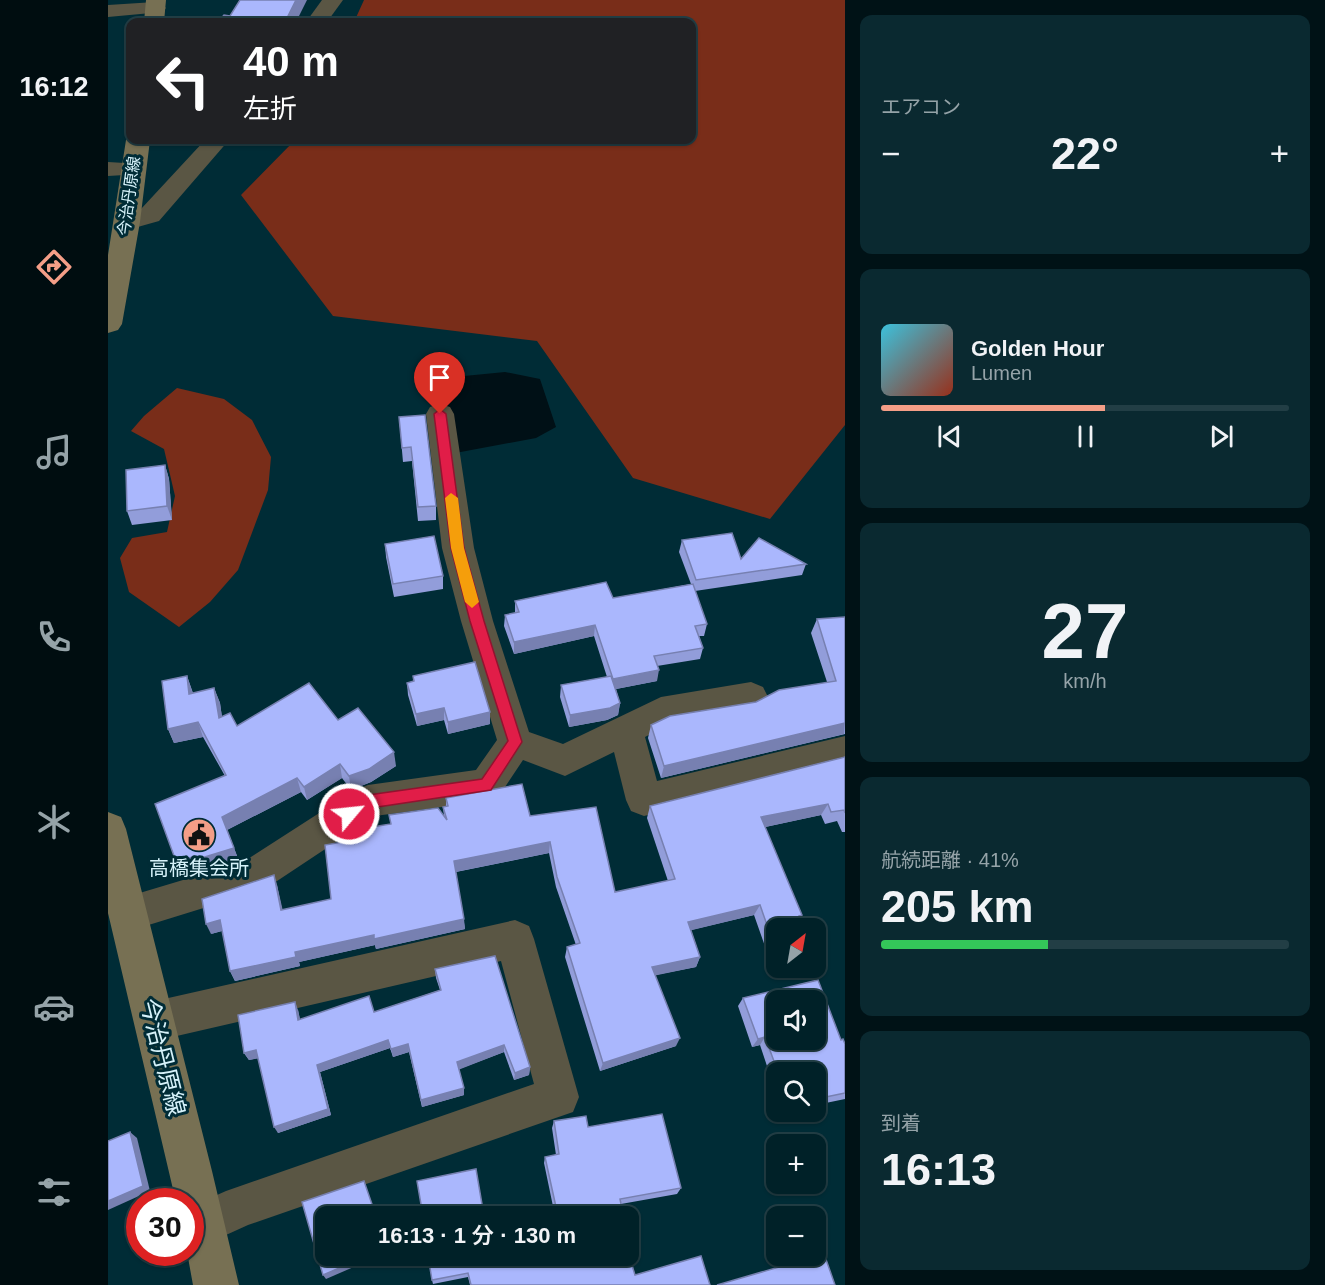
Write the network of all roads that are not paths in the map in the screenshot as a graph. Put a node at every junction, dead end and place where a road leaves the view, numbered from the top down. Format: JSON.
{"nodes":[{"id":1,"x":333,"y":0,"type":"edge"},
{"id":2,"x":155,"y":10,"type":"edge"},
{"id":3,"x":108,"y":11,"type":"edge"},
{"id":4,"x":319,"y":18,"type":"edge"},
{"id":5,"x":136,"y":144,"type":"edge"},
{"id":6,"x":213,"y":144,"type":"edge"},
{"id":7,"x":120,"y":169,"type":"edge"},
{"id":8,"x":127,"y":222,"type":"junction"},
{"id":9,"x":108,"y":324,"type":"edge"},
{"id":10,"x":440,"y":414,"type":"dead end"},
{"id":11,"x":751,"y":697,"type":"dead end"},
{"id":12,"x":626,"y":730,"type":"junction"},
{"id":13,"x":515,"y":742,"type":"junction"},
{"id":14,"x":845,"y":751,"type":"edge"},
{"id":15,"x":108,"y":829,"type":"edge"},
{"id":16,"x":126,"y":914,"type":"junction"},
{"id":17,"x":155,"y":1021,"type":"junction"},
{"id":18,"x":196,"y":1188,"type":"edge"},
{"id":19,"x":204,"y":1223,"type":"joint"},
{"id":20,"x":216,"y":1285,"type":"edge"}],
"edges":[{"from":1,"to":4,"type":"street"},
{"from":2,"to":3,"type":"street"},
{"from":5,"to":7,"type":"main road","name":"今治丹原線"},
{"from":6,"to":8,"type":"street"},
{"from":7,"to":8,"type":"main road","name":"今治丹原線"},
{"from":8,"to":9,"type":"main road","name":"今治丹原線"},
{"from":10,"to":13,"type":"street"},
{"from":11,"to":12,"type":"street"},
{"from":12,"to":13,"type":"street"},
{"from":12,"to":14,"type":"street"},
{"from":13,"to":16,"type":"street"},
{"from":15,"to":16,"type":"main road","name":"今治丹原線"},
{"from":16,"to":17,"type":"main road","name":"今治丹原線"},
{"from":17,"to":18,"type":"main road","name":"今治丹原線"},
{"from":17,"to":19,"type":"street"},
{"from":19,"to":20,"type":"main road","name":"今治丹原線"}]}
